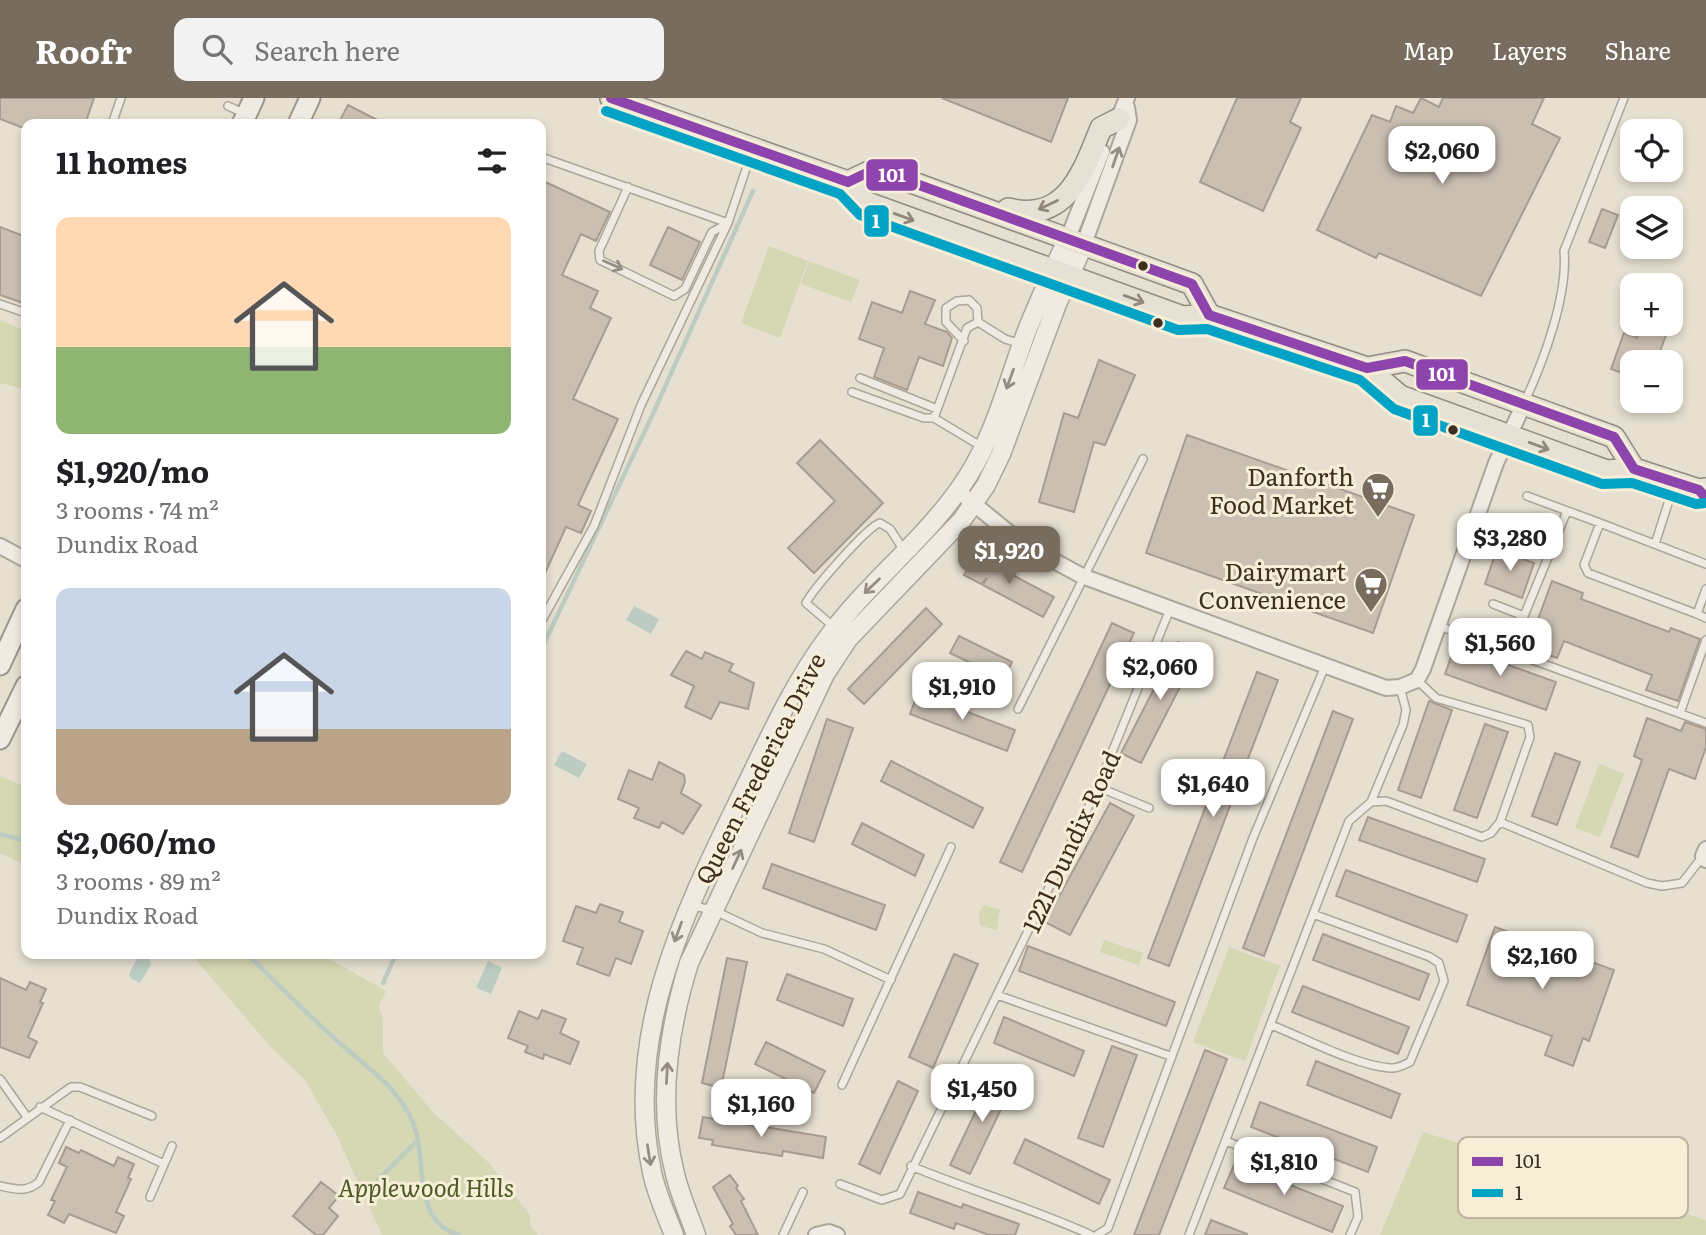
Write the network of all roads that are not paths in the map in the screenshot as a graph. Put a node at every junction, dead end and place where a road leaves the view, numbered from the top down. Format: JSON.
{"nodes":[{"id":1,"x":121,"y":98,"type":"edge"},
{"id":2,"x":310,"y":98,"type":"edge"},
{"id":3,"x":611,"y":98,"type":"edge"},
{"id":4,"x":1624,"y":98,"type":"edge"},
{"id":5,"x":228,"y":106,"type":"dead end"},
{"id":6,"x":1124,"y":106,"type":"edge"},
{"id":7,"x":248,"y":112,"type":"edge"},
{"id":8,"x":114,"y":119,"type":"edge"},
{"id":9,"x":300,"y":119,"type":"edge"},
{"id":10,"x":754,"y":148,"type":"junction"},
{"id":11,"x":546,"y":159,"type":"edge"},
{"id":12,"x":848,"y":182,"type":"junction"},
{"id":13,"x":628,"y":187,"type":"junction"},
{"id":14,"x":970,"y":203,"type":"junction"},
{"id":15,"x":728,"y":223,"type":"junction"},
{"id":16,"x":1076,"y":241,"type":"junction"},
{"id":17,"x":1061,"y":273,"type":"junction"},
{"id":18,"x":0,"y":304,"type":"edge"},
{"id":19,"x":21,"y":311,"type":"edge"},
{"id":20,"x":1209,"y":315,"type":"junction"},
{"id":21,"x":978,"y":322,"type":"junction"},
{"id":22,"x":964,"y":341,"type":"junction"},
{"id":23,"x":1022,"y":344,"type":"junction"},
{"id":24,"x":1367,"y":368,"type":"junction"},
{"id":25,"x":860,"y":378,"type":"dead end"},
{"id":26,"x":852,"y":392,"type":"dead end"},
{"id":27,"x":1524,"y":404,"type":"junction"},
{"id":28,"x":937,"y":408,"type":"junction"},
{"id":29,"x":934,"y":418,"type":"junction"},
{"id":30,"x":1509,"y":435,"type":"junction"},
{"id":31,"x":983,"y":447,"type":"junction"},
{"id":32,"x":1001,"y":454,"type":"junction"},
{"id":33,"x":1143,"y":459,"type":"dead end"},
{"id":34,"x":1634,"y":469,"type":"junction"},
{"id":35,"x":1675,"y":482,"type":"junction"},
{"id":36,"x":958,"y":491,"type":"junction"},
{"id":37,"x":1704,"y":492,"type":"edge"},
{"id":38,"x":1527,"y":496,"type":"dead end"},
{"id":39,"x":974,"y":504,"type":"junction"},
{"id":40,"x":1567,"y":511,"type":"junction"},
{"id":41,"x":1600,"y":523,"type":"junction"},
{"id":42,"x":1475,"y":525,"type":"junction"},
{"id":43,"x":1655,"y":544,"type":"junction"},
{"id":44,"x":0,"y":546,"type":"edge"},
{"id":45,"x":1550,"y":550,"type":"junction"},
{"id":46,"x":906,"y":552,"type":"junction"},
{"id":47,"x":21,"y":557,"type":"edge"},
{"id":48,"x":1706,"y":564,"type":"edge"},
{"id":49,"x":1082,"y":576,"type":"junction"},
{"id":50,"x":1706,"y":589,"type":"edge"},
{"id":51,"x":1493,"y":604,"type":"dead end"},
{"id":52,"x":1171,"y":608,"type":"junction"},
{"id":53,"x":546,"y":613,"type":"edge"},
{"id":54,"x":1697,"y":614,"type":"junction"},
{"id":55,"x":1524,"y":616,"type":"junction"},
{"id":56,"x":1706,"y":618,"type":"edge"},
{"id":57,"x":21,"y":620,"type":"edge"},
{"id":58,"x":1439,"y":626,"type":"junction"},
{"id":59,"x":841,"y":633,"type":"junction"},
{"id":60,"x":1706,"y":640,"type":"edge"},
{"id":61,"x":1499,"y":647,"type":"junction"},
{"id":62,"x":1326,"y":663,"type":"junction"},
{"id":63,"x":0,"y":665,"type":"edge"},
{"id":64,"x":1408,"y":684,"type":"junction"},
{"id":65,"x":21,"y":696,"type":"edge"},
{"id":66,"x":1018,"y":709,"type":"dead end"},
{"id":67,"x":1680,"y":713,"type":"junction"},
{"id":68,"x":1706,"y":723,"type":"edge"},
{"id":69,"x":0,"y":739,"type":"edge"},
{"id":70,"x":1098,"y":787,"type":"junction"},
{"id":71,"x":1371,"y":802,"type":"junction"},
{"id":72,"x":1149,"y":808,"type":"dead end"},
{"id":73,"x":1500,"y":822,"type":"junction"},
{"id":74,"x":951,"y":847,"type":"dead end"},
{"id":75,"x":1705,"y":855,"type":"edge"},
{"id":76,"x":689,"y":905,"type":"junction"},
{"id":77,"x":713,"y":910,"type":"junction"},
{"id":78,"x":1313,"y":914,"type":"junction"},
{"id":79,"x":891,"y":979,"type":"junction"},
{"id":80,"x":998,"y":995,"type":"junction"},
{"id":81,"x":1271,"y":1025,"type":"junction"},
{"id":82,"x":1170,"y":1056,"type":"junction"},
{"id":83,"x":0,"y":1079,"type":"edge"},
{"id":84,"x":842,"y":1085,"type":"dead end"},
{"id":85,"x":40,"y":1107,"type":"junction"},
{"id":86,"x":152,"y":1116,"type":"dead end"},
{"id":87,"x":27,"y":1117,"type":"junction"},
{"id":88,"x":69,"y":1120,"type":"junction"},
{"id":89,"x":0,"y":1138,"type":"edge"},
{"id":90,"x":1226,"y":1141,"type":"junction"},
{"id":91,"x":172,"y":1146,"type":"dead end"},
{"id":92,"x":164,"y":1164,"type":"junction"},
{"id":93,"x":911,"y":1166,"type":"junction"},
{"id":94,"x":840,"y":1184,"type":"dead end"},
{"id":95,"x":0,"y":1186,"type":"edge"},
{"id":96,"x":803,"y":1192,"type":"dead end"},
{"id":97,"x":150,"y":1197,"type":"dead end"},
{"id":98,"x":674,"y":1235,"type":"edge"},
{"id":99,"x":696,"y":1235,"type":"edge"},
{"id":100,"x":783,"y":1235,"type":"edge"},
{"id":101,"x":816,"y":1235,"type":"edge"},
{"id":102,"x":837,"y":1235,"type":"edge"},
{"id":103,"x":1091,"y":1235,"type":"edge"},
{"id":104,"x":1097,"y":1235,"type":"edge"},
{"id":105,"x":1189,"y":1235,"type":"edge"},
{"id":106,"x":1350,"y":1235,"type":"edge"}],
"edges":[{"from":1,"to":8,"type":"lane"},
{"from":2,"to":9,"type":"main road"},
{"from":3,"to":10,"type":"main road"},
{"from":4,"to":27,"type":"lane"},
{"from":5,"to":7,"type":"lane"},
{"from":6,"to":14,"type":"main road","one_way":true},
{"from":6,"to":16,"type":"street"},
{"from":10,"to":12,"type":"main road"},
{"from":10,"to":15,"type":"lane"},
{"from":11,"to":13,"type":"lane"},
{"from":12,"to":14,"type":"main road"},
{"from":12,"to":17,"type":"main road","one_way":true},
{"from":13,"to":15,"type":"lane"},
{"from":13,"to":15,"type":"lane","one_way":true},
{"from":14,"to":16,"type":"main road"},
{"from":15,"to":53,"type":"lane"},
{"from":16,"to":17,"type":"street","name":"Queen Frederica Drive"},
{"from":16,"to":20,"type":"main road"},
{"from":17,"to":20,"type":"main road","one_way":true},
{"from":17,"to":23,"type":"street","name":"Queen Frederica Drive"},
{"from":17,"to":32,"type":"street","name":"Queen Frederica Drive"},
{"from":18,"to":19,"type":"lane"},
{"from":20,"to":24,"type":"main road"},
{"from":21,"to":22,"type":"lane"},
{"from":21,"to":22,"type":"lane"},
{"from":21,"to":23,"type":"lane"},
{"from":22,"to":28,"type":"lane"},
{"from":23,"to":31,"type":"street","name":"Queen Frederica Drive","one_way":true},
{"from":24,"to":27,"type":"main road"},
{"from":24,"to":30,"type":"main road"},
{"from":25,"to":28,"type":"lane"},
{"from":26,"to":29,"type":"lane"},
{"from":27,"to":30,"type":"street"},
{"from":27,"to":34,"type":"main road"},
{"from":28,"to":29,"type":"lane"},
{"from":29,"to":31,"type":"lane"},
{"from":30,"to":34,"type":"main road","one_way":true},
{"from":30,"to":42,"type":"street"},
{"from":31,"to":32,"type":"lane"},
{"from":31,"to":36,"type":"street","name":"Queen Frederica Drive"},
{"from":32,"to":39,"type":"street","name":"Queen Frederica Drive"},
{"from":33,"to":49,"type":"lane"},
{"from":34,"to":35,"type":"main road"},
{"from":35,"to":37,"type":"main road"},
{"from":35,"to":43,"type":"lane"},
{"from":36,"to":39,"type":"street"},
{"from":36,"to":46,"type":"street","name":"Queen Frederica Drive"},
{"from":38,"to":40,"type":"lane"},
{"from":39,"to":49,"type":"street"},
{"from":39,"to":59,"type":"street","name":"Queen Frederica Drive"},
{"from":40,"to":41,"type":"lane"},
{"from":40,"to":45,"type":"lane"},
{"from":41,"to":43,"type":"lane"},
{"from":41,"to":54,"type":"lane"},
{"from":42,"to":45,"type":"lane"},
{"from":42,"to":58,"type":"street"},
{"from":43,"to":48,"type":"lane"},
{"from":44,"to":47,"type":"street"},
{"from":45,"to":55,"type":"lane"},
{"from":46,"to":59,"type":"street","name":"Queen Frederica Drive","one_way":true},
{"from":46,"to":59,"type":"lane"},
{"from":49,"to":52,"type":"street"},
{"from":49,"to":66,"type":"lane"},
{"from":50,"to":54,"type":"lane"},
{"from":51,"to":55,"type":"lane"},
{"from":52,"to":62,"type":"street"},
{"from":52,"to":70,"type":"lane","name":"1221 Dundix Road"},
{"from":54,"to":56,"type":"lane"},
{"from":55,"to":61,"type":"lane"},
{"from":57,"to":63,"type":"main road"},
{"from":58,"to":61,"type":"lane"},
{"from":58,"to":64,"type":"street"},
{"from":59,"to":76,"type":"street","name":"Queen Frederica Drive"},
{"from":77,"to":59,"type":"street","name":"Queen Frederica Drive","one_way":true},
{"from":60,"to":67,"type":"lane"},
{"from":61,"to":67,"type":"lane"},
{"from":62,"to":64,"type":"street"},
{"from":62,"to":82,"type":"lane"},
{"from":64,"to":71,"type":"lane"},
{"from":64,"to":73,"type":"lane"},
{"from":65,"to":69,"type":"main road"},
{"from":67,"to":68,"type":"lane"},
{"from":70,"to":72,"type":"lane"},
{"from":70,"to":80,"type":"lane","name":"1221 Dundix Road"},
{"from":71,"to":73,"type":"lane"},
{"from":71,"to":78,"type":"lane"},
{"from":73,"to":75,"type":"lane"},
{"from":74,"to":79,"type":"lane"},
{"from":76,"to":77,"type":"lane"},
{"from":76,"to":98,"type":"street","name":"Queen Frederica Drive","one_way":true},
{"from":77,"to":79,"type":"lane"},
{"from":99,"to":77,"type":"street","name":"Queen Frederica Drive","one_way":true},
{"from":78,"to":81,"type":"lane"},
{"from":78,"to":81,"type":"lane"},
{"from":79,"to":84,"type":"lane"},
{"from":80,"to":82,"type":"lane"},
{"from":80,"to":93,"type":"lane","name":"1221 Dundix Road"},
{"from":81,"to":90,"type":"lane"},
{"from":82,"to":104,"type":"lane"},
{"from":83,"to":87,"type":"lane"},
{"from":85,"to":86,"type":"lane"},
{"from":85,"to":87,"type":"lane"},
{"from":85,"to":88,"type":"lane"},
{"from":87,"to":89,"type":"lane"},
{"from":88,"to":92,"type":"lane"},
{"from":88,"to":95,"type":"lane"},
{"from":90,"to":105,"type":"lane"},
{"from":90,"to":106,"type":"lane"},
{"from":91,"to":92,"type":"lane"},
{"from":92,"to":97,"type":"lane"},
{"from":93,"to":94,"type":"lane","name":"1221 Dundix Road"},
{"from":93,"to":103,"type":"lane"},
{"from":96,"to":100,"type":"lane"},
{"from":101,"to":102,"type":"street"}]}
